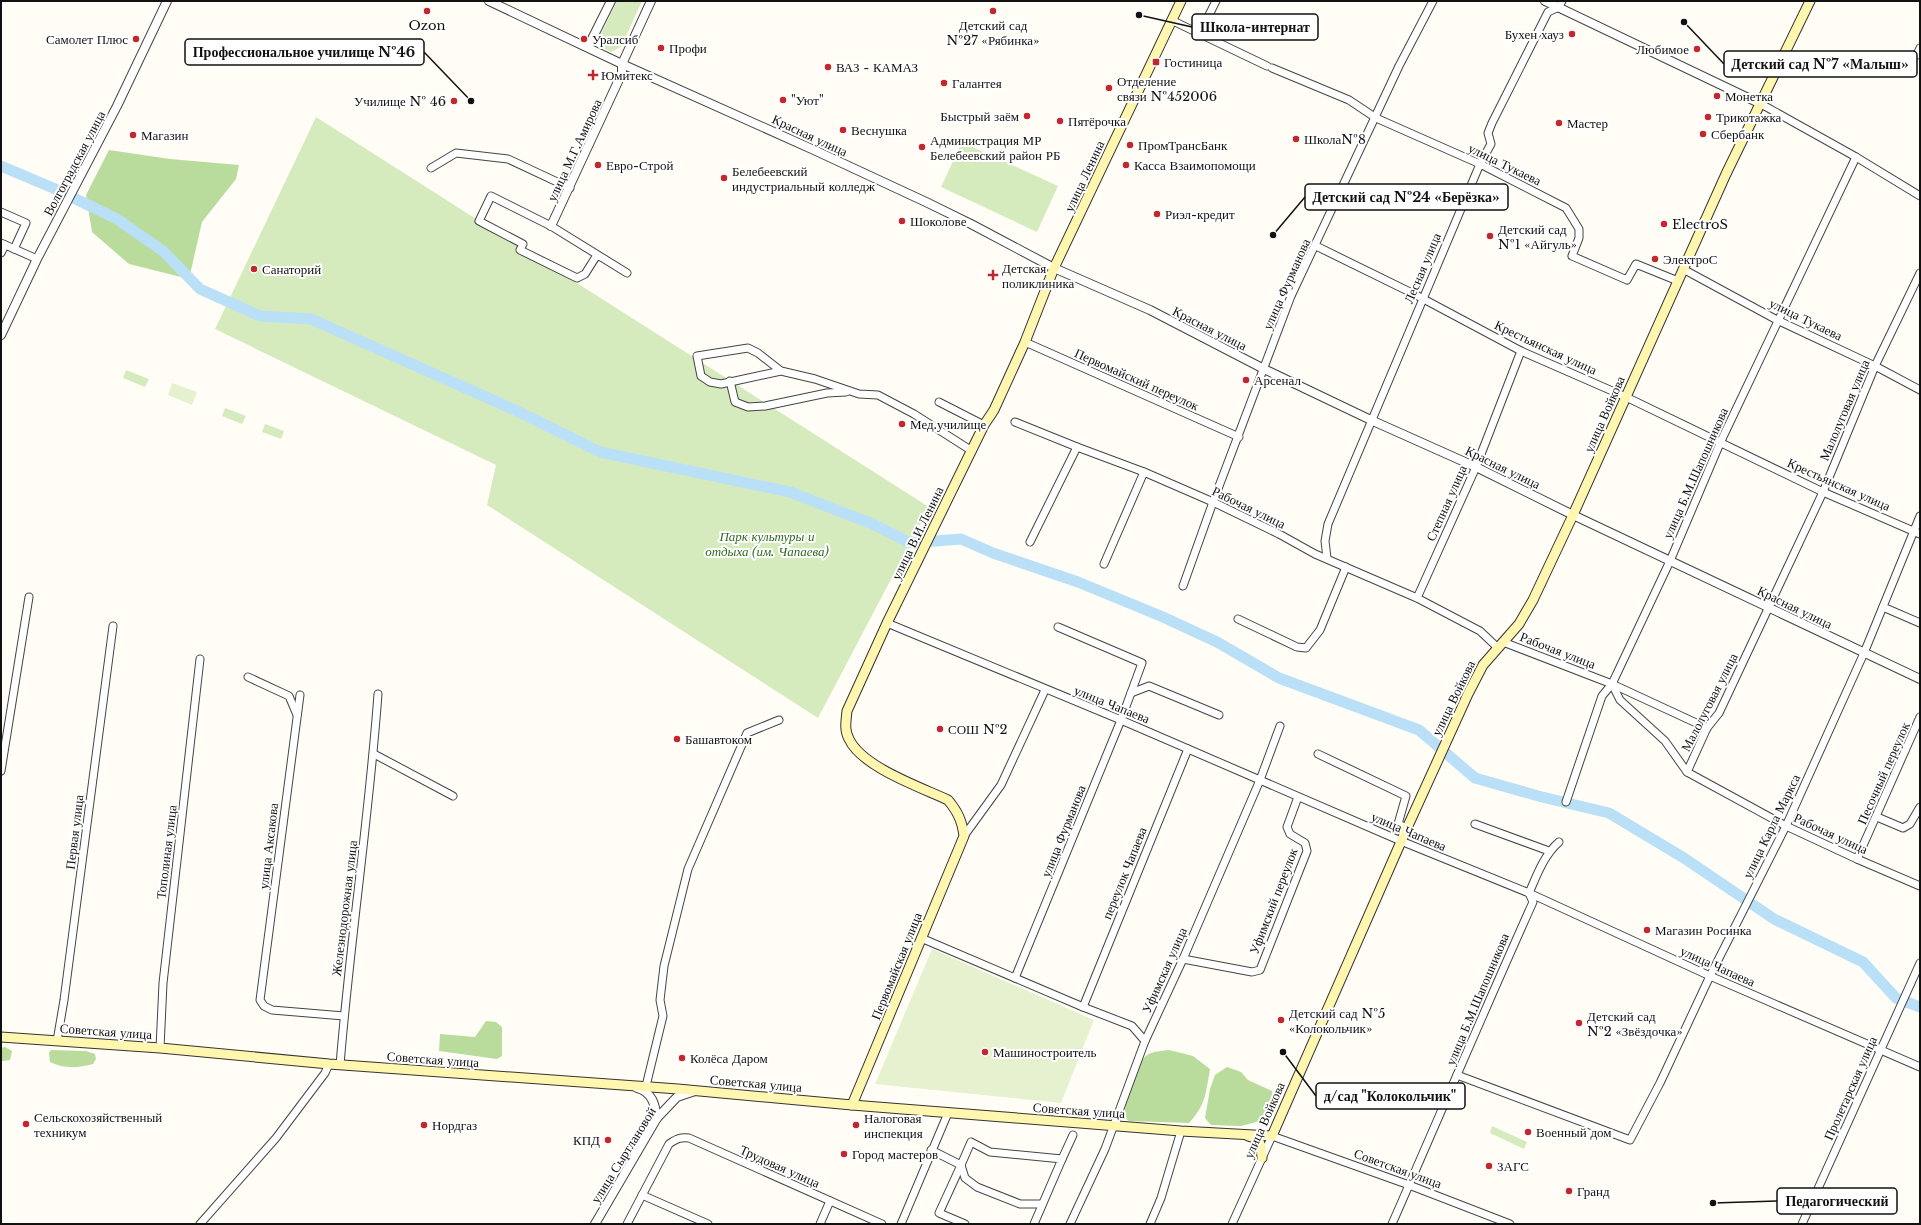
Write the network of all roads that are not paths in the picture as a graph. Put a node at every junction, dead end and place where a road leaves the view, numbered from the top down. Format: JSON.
{"nodes":[{"id":1,"x":167,"y":1,"type":"edge"},
{"id":2,"x":489,"y":1,"type":"edge"},
{"id":3,"x":611,"y":1,"type":"edge"},
{"id":4,"x":650,"y":1,"type":"edge"},
{"id":5,"x":1180,"y":1,"type":"edge"},
{"id":6,"x":1216,"y":1,"type":"edge"},
{"id":7,"x":1433,"y":1,"type":"edge"},
{"id":8,"x":1545,"y":1,"type":"edge"},
{"id":9,"x":1810,"y":1,"type":"edge"},
{"id":10,"x":1560,"y":4,"type":"edge"},
{"id":11,"x":1171,"y":20,"type":"junction"},
{"id":12,"x":1200,"y":34,"type":"junction"},
{"id":13,"x":588,"y":47,"type":"junction"},
{"id":14,"x":1920,"y":48,"type":"edge"},
{"id":15,"x":1917,"y":55,"type":"dead end"},
{"id":16,"x":622,"y":64,"type":"junction"},
{"id":17,"x":1761,"y":104,"type":"junction"},
{"id":18,"x":1376,"y":118,"type":"junction"},
{"id":19,"x":1856,"y":157,"type":"junction"},
{"id":20,"x":1480,"y":164,"type":"junction"},
{"id":21,"x":431,"y":168,"type":"dead end"},
{"id":22,"x":570,"y":188,"type":"junction"},
{"id":23,"x":1920,"y":196,"type":"edge"},
{"id":24,"x":1,"y":212,"type":"edge"},
{"id":25,"x":551,"y":226,"type":"junction"},
{"id":26,"x":3,"y":244,"type":"edge"},
{"id":27,"x":1316,"y":246,"type":"junction"},
{"id":28,"x":14,"y":249,"type":"junction"},
{"id":29,"x":1,"y":253,"type":"edge"},
{"id":30,"x":597,"y":255,"type":"junction"},
{"id":31,"x":37,"y":259,"type":"junction"},
{"id":32,"x":1054,"y":268,"type":"junction"},
{"id":33,"x":1684,"y":269,"type":"junction"},
{"id":34,"x":627,"y":272,"type":"dead end"},
{"id":35,"x":1920,"y":273,"type":"edge"},
{"id":36,"x":1678,"y":282,"type":"junction"},
{"id":37,"x":1422,"y":298,"type":"junction"},
{"id":38,"x":1778,"y":320,"type":"junction"},
{"id":39,"x":1,"y":335,"type":"edge"},
{"id":40,"x":1025,"y":342,"type":"junction"},
{"id":41,"x":1522,"y":351,"type":"junction"},
{"id":42,"x":1875,"y":366,"type":"junction"},
{"id":43,"x":1264,"y":369,"type":"junction"},
{"id":44,"x":781,"y":371,"type":"junction"},
{"id":45,"x":730,"y":381,"type":"junction"},
{"id":46,"x":1920,"y":390,"type":"edge"},
{"id":47,"x":850,"y":392,"type":"junction"},
{"id":48,"x":1626,"y":397,"type":"junction"},
{"id":49,"x":939,"y":402,"type":"dead end"},
{"id":50,"x":1373,"y":421,"type":"junction"},
{"id":51,"x":1015,"y":422,"type":"dead end"},
{"id":52,"x":984,"y":425,"type":"junction"},
{"id":53,"x":1239,"y":437,"type":"junction"},
{"id":54,"x":1721,"y":441,"type":"junction"},
{"id":55,"x":1077,"y":447,"type":"junction"},
{"id":56,"x":972,"y":452,"type":"junction"},
{"id":57,"x":1476,"y":467,"type":"junction"},
{"id":58,"x":1144,"y":472,"type":"junction"},
{"id":59,"x":1823,"y":492,"type":"junction"},
{"id":60,"x":1213,"y":502,"type":"junction"},
{"id":61,"x":1573,"y":515,"type":"junction"},
{"id":62,"x":1920,"y":516,"type":"edge"},
{"id":63,"x":1917,"y":532,"type":"edge"},
{"id":64,"x":1030,"y":542,"type":"dead end"},
{"id":65,"x":1327,"y":558,"type":"junction"},
{"id":66,"x":1670,"y":561,"type":"junction"},
{"id":67,"x":1104,"y":564,"type":"dead end"},
{"id":68,"x":1346,"y":567,"type":"junction"},
{"id":69,"x":1183,"y":586,"type":"dead end"},
{"id":70,"x":29,"y":597,"type":"dead end"},
{"id":71,"x":1417,"y":598,"type":"junction"},
{"id":72,"x":1883,"y":607,"type":"junction"},
{"id":73,"x":1769,"y":608,"type":"junction"},
{"id":74,"x":1238,"y":619,"type":"dead end"},
{"id":75,"x":887,"y":623,"type":"junction"},
{"id":76,"x":1920,"y":623,"type":"edge"},
{"id":77,"x":113,"y":626,"type":"dead end"},
{"id":78,"x":1058,"y":627,"type":"dead end"},
{"id":79,"x":1500,"y":645,"type":"junction"},
{"id":80,"x":1864,"y":653,"type":"junction"},
{"id":81,"x":200,"y":659,"type":"dead end"},
{"id":82,"x":248,"y":677,"type":"dead end"},
{"id":83,"x":1920,"y":679,"type":"edge"},
{"id":84,"x":1612,"y":684,"type":"junction"},
{"id":85,"x":1045,"y":690,"type":"junction"},
{"id":86,"x":1131,"y":693,"type":"junction"},
{"id":87,"x":378,"y":694,"type":"dead end"},
{"id":88,"x":300,"y":696,"type":"dead end"},
{"id":89,"x":297,"y":715,"type":"junction"},
{"id":90,"x":1219,"y":715,"type":"dead end"},
{"id":91,"x":1920,"y":717,"type":"edge"},
{"id":92,"x":779,"y":720,"type":"dead end"},
{"id":93,"x":1121,"y":720,"type":"junction"},
{"id":94,"x":1280,"y":726,"type":"dead end"},
{"id":95,"x":1707,"y":728,"type":"junction"},
{"id":96,"x":1188,"y":748,"type":"junction"},
{"id":97,"x":374,"y":754,"type":"junction"},
{"id":98,"x":1318,"y":754,"type":"dead end"},
{"id":99,"x":1,"y":771,"type":"edge"},
{"id":100,"x":1687,"y":772,"type":"junction"},
{"id":101,"x":1260,"y":780,"type":"junction"},
{"id":102,"x":453,"y":796,"type":"dead end"},
{"id":103,"x":1298,"y":796,"type":"junction"},
{"id":104,"x":1566,"y":802,"type":"dead end"},
{"id":105,"x":1920,"y":807,"type":"edge"},
{"id":106,"x":1877,"y":817,"type":"junction"},
{"id":107,"x":1476,"y":824,"type":"dead end"},
{"id":108,"x":1786,"y":826,"type":"junction"},
{"id":109,"x":1406,"y":828,"type":"junction"},
{"id":110,"x":964,"y":836,"type":"junction"},
{"id":111,"x":1401,"y":841,"type":"junction"},
{"id":112,"x":1559,"y":842,"type":"dead end"},
{"id":113,"x":1549,"y":851,"type":"junction"},
{"id":114,"x":1856,"y":859,"type":"junction"},
{"id":115,"x":1920,"y":886,"type":"edge"},
{"id":116,"x":1529,"y":894,"type":"junction"},
{"id":117,"x":921,"y":938,"type":"junction"},
{"id":118,"x":1183,"y":959,"type":"junction"},
{"id":119,"x":1920,"y":963,"type":"edge"},
{"id":120,"x":1710,"y":976,"type":"junction"},
{"id":121,"x":1015,"y":978,"type":"junction"},
{"id":122,"x":1083,"y":1007,"type":"junction"},
{"id":123,"x":344,"y":1016,"type":"junction"},
{"id":124,"x":1,"y":1037,"type":"edge"},
{"id":125,"x":1145,"y":1040,"type":"junction"},
{"id":126,"x":57,"y":1041,"type":"junction"},
{"id":127,"x":160,"y":1048,"type":"junction"},
{"id":128,"x":1880,"y":1050,"type":"junction"},
{"id":129,"x":329,"y":1064,"type":"junction"},
{"id":130,"x":340,"y":1065,"type":"junction"},
{"id":131,"x":1920,"y":1067,"type":"edge"},
{"id":132,"x":1458,"y":1074,"type":"junction"},
{"id":133,"x":628,"y":1086,"type":"junction"},
{"id":134,"x":646,"y":1086,"type":"junction"},
{"id":135,"x":696,"y":1090,"type":"junction"},
{"id":136,"x":852,"y":1105,"type":"junction"},
{"id":137,"x":1282,"y":1112,"type":"junction"},
{"id":138,"x":948,"y":1113,"type":"junction"},
{"id":139,"x":657,"y":1118,"type":"junction"},
{"id":140,"x":1115,"y":1125,"type":"junction"},
{"id":141,"x":1181,"y":1131,"type":"junction"},
{"id":142,"x":1073,"y":1135,"type":"dead end"},
{"id":143,"x":1245,"y":1135,"type":"junction"},
{"id":144,"x":1272,"y":1136,"type":"junction"},
{"id":145,"x":931,"y":1150,"type":"junction"},
{"id":146,"x":1062,"y":1158,"type":"junction"},
{"id":147,"x":1262,"y":1158,"type":"junction"},
{"id":148,"x":961,"y":1165,"type":"junction"},
{"id":149,"x":1409,"y":1185,"type":"junction"},
{"id":150,"x":642,"y":1195,"type":"junction"},
{"id":151,"x":830,"y":1201,"type":"junction"},
{"id":152,"x":1042,"y":1204,"type":"junction"},
{"id":153,"x":200,"y":1224,"type":"edge"},
{"id":154,"x":595,"y":1224,"type":"edge"},
{"id":155,"x":627,"y":1224,"type":"edge"},
{"id":156,"x":708,"y":1224,"type":"edge"},
{"id":157,"x":820,"y":1224,"type":"edge"},
{"id":158,"x":882,"y":1224,"type":"edge"},
{"id":159,"x":901,"y":1224,"type":"edge"},
{"id":160,"x":965,"y":1224,"type":"edge"},
{"id":161,"x":1034,"y":1224,"type":"edge"},
{"id":162,"x":1070,"y":1224,"type":"edge"},
{"id":163,"x":1150,"y":1224,"type":"edge"},
{"id":164,"x":1232,"y":1224,"type":"edge"},
{"id":165,"x":1392,"y":1224,"type":"edge"},
{"id":166,"x":1510,"y":1224,"type":"edge"},
{"id":167,"x":1802,"y":1224,"type":"edge"}],
"edges":[{"from":1,"to":31,"type":"street","name":"Волгоградская улица"},
{"from":2,"to":13,"type":"street","name":"Красная улица"},
{"from":3,"to":13,"type":"street"},
{"from":4,"to":16,"type":"street","name":"улица М.Г.Амирова"},
{"from":5,"to":11,"type":"main road","name":"улица Ленина"},
{"from":6,"to":12,"type":"street"},
{"from":7,"to":18,"type":"street","name":"улица Фурманова"},
{"from":8,"to":10,"type":"street"},
{"from":9,"to":17,"type":"main road","name":"улица Войкова"},
{"from":10,"to":17,"type":"street"},
{"from":10,"to":20,"type":"street","name":"Лесная улица"},
{"from":11,"to":12,"type":"street","name":"улица Тукаева"},
{"from":11,"to":32,"type":"main road","name":"улица Ленина"},
{"from":12,"to":18,"type":"street","name":"улица Тукаева"},
{"from":13,"to":16,"type":"street","name":"Красная улица"},
{"from":14,"to":15,"type":"street"},
{"from":16,"to":22,"type":"street","name":"улица М.Г.Амирова"},
{"from":16,"to":32,"type":"street","name":"Красная улица"},
{"from":17,"to":19,"type":"street"},
{"from":17,"to":33,"type":"main road","name":"улица Войкова"},
{"from":18,"to":20,"type":"street","name":"улица Тукаева"},
{"from":18,"to":27,"type":"street","name":"улица Фурманова"},
{"from":19,"to":23,"type":"street"},
{"from":19,"to":38,"type":"street","name":"улица Б.М.Шапошникова"},
{"from":20,"to":36,"type":"street","name":"улица Тукаева"},
{"from":20,"to":37,"type":"street","name":"Лесная улица"},
{"from":21,"to":22,"type":"street"},
{"from":22,"to":25,"type":"street","name":"улица М.Г.Амирова"},
{"from":24,"to":28,"type":"street"},
{"from":25,"to":30,"type":"street"},
{"from":25,"to":30,"type":"street"},
{"from":26,"to":28,"type":"street"},
{"from":26,"to":29,"type":"street"},
{"from":27,"to":37,"type":"street","name":"Крестьянская улица"},
{"from":27,"to":43,"type":"street","name":"улица Фурманова"},
{"from":28,"to":31,"type":"street"},
{"from":30,"to":34,"type":"street"},
{"from":31,"to":39,"type":"street","name":"Волгоградская улица"},
{"from":32,"to":40,"type":"main road","name":"улица Ленина"},
{"from":32,"to":43,"type":"street","name":"Красная улица"},
{"from":33,"to":36,"type":"main road","name":"улица Войкова"},
{"from":33,"to":38,"type":"street","name":"улица Тукаева"},
{"from":35,"to":42,"type":"street","name":"Малолуговая улица"},
{"from":36,"to":48,"type":"main road","name":"улица Войкова"},
{"from":37,"to":41,"type":"street","name":"Крестьянская улица"},
{"from":37,"to":50,"type":"street","name":"Лесная улица"},
{"from":38,"to":42,"type":"street","name":"улица Тукаева"},
{"from":38,"to":54,"type":"street","name":"улица Б.М.Шапошникова"},
{"from":40,"to":52,"type":"main road","name":"улица В.И.Ленина"},
{"from":40,"to":53,"type":"street","name":"Первомайский переулок"},
{"from":41,"to":48,"type":"street","name":"Крестьянская улица"},
{"from":41,"to":57,"type":"street","name":"Степная улица"},
{"from":42,"to":46,"type":"street","name":"улица Тукаева"},
{"from":42,"to":59,"type":"street","name":"Малолуговая улица"},
{"from":43,"to":50,"type":"street","name":"Красная улица"},
{"from":43,"to":53,"type":"street","name":"улица Фурманова"},
{"from":44,"to":45,"type":"street"},
{"from":44,"to":45,"type":"street"},
{"from":44,"to":47,"type":"street"},
{"from":45,"to":47,"type":"street"},
{"from":47,"to":56,"type":"street"},
{"from":48,"to":54,"type":"street","name":"Крестьянская улица"},
{"from":48,"to":61,"type":"main road","name":"улица Войкова"},
{"from":49,"to":52,"type":"street"},
{"from":50,"to":57,"type":"street","name":"Красная улица"},
{"from":50,"to":65,"type":"street","name":"Лесная улица"},
{"from":51,"to":55,"type":"street","name":"Рабочая улица"},
{"from":52,"to":56,"type":"main road","name":"улица В.И.Ленина"},
{"from":53,"to":60,"type":"street","name":"улица Фурманова"},
{"from":54,"to":59,"type":"street","name":"Крестьянская улица"},
{"from":54,"to":66,"type":"street","name":"улица Б.М.Шапошникова"},
{"from":55,"to":58,"type":"street","name":"Рабочая улица"},
{"from":55,"to":64,"type":"street"},
{"from":56,"to":75,"type":"main road","name":"улица В.И.Ленина"},
{"from":57,"to":61,"type":"street","name":"Красная улица"},
{"from":57,"to":71,"type":"street","name":"Степная улица"},
{"from":58,"to":60,"type":"street","name":"Рабочая улица"},
{"from":58,"to":67,"type":"street"},
{"from":59,"to":63,"type":"street","name":"Крестьянская улица"},
{"from":59,"to":73,"type":"street","name":"Малолуговая улица"},
{"from":60,"to":65,"type":"street","name":"Рабочая улица"},
{"from":60,"to":69,"type":"street","name":"улица Фурманова"},
{"from":61,"to":66,"type":"street","name":"Красная улица"},
{"from":61,"to":79,"type":"main road","name":"улица Войкова"},
{"from":62,"to":63,"type":"street","name":"улица Карла Маркса"},
{"from":63,"to":72,"type":"street","name":"улица Карла Маркса"},
{"from":65,"to":68,"type":"street","name":"Рабочая улица"},
{"from":66,"to":73,"type":"street","name":"Красная улица"},
{"from":66,"to":84,"type":"street","name":"улица Б.М.Шапошникова"},
{"from":68,"to":71,"type":"street","name":"Рабочая улица"},
{"from":68,"to":74,"type":"street"},
{"from":70,"to":99,"type":"street"},
{"from":71,"to":79,"type":"street","name":"Рабочая улица"},
{"from":72,"to":76,"type":"street"},
{"from":72,"to":80,"type":"street","name":"улица Карла Маркса"},
{"from":73,"to":80,"type":"street","name":"Красная улица"},
{"from":73,"to":95,"type":"street","name":"Малолуговая улица"},
{"from":75,"to":85,"type":"street","name":"улица Чапаева"},
{"from":75,"to":110,"type":"main road","name":"улица В.И.Ленина"},
{"from":77,"to":126,"type":"street","name":"Первая улица"},
{"from":78,"to":86,"type":"street","name":"улица Фурманова"},
{"from":79,"to":84,"type":"street","name":"Рабочая улица"},
{"from":79,"to":109,"type":"main road","name":"улица Войкова"},
{"from":80,"to":83,"type":"street","name":"Красная улица"},
{"from":80,"to":108,"type":"street","name":"улица Карла Маркса"},
{"from":81,"to":127,"type":"street","name":"Тополиная улица"},
{"from":82,"to":89,"type":"street"},
{"from":84,"to":95,"type":"street"},
{"from":84,"to":100,"type":"street","name":"Рабочая улица"},
{"from":84,"to":104,"type":"street","name":"улица Б.М.Шапошникова"},
{"from":85,"to":93,"type":"street","name":"улица Чапаева"},
{"from":85,"to":110,"type":"street","name":"Первомайская улица"},
{"from":86,"to":90,"type":"street"},
{"from":86,"to":93,"type":"street","name":"улица Фурманова"},
{"from":87,"to":97,"type":"street","name":"Железнодорожная улица"},
{"from":88,"to":89,"type":"street","name":"улица Аксакова"},
{"from":89,"to":123,"type":"street","name":"улица Аксакова"},
{"from":91,"to":106,"type":"street","name":"Песочный переулок"},
{"from":92,"to":134,"type":"street"},
{"from":93,"to":96,"type":"street","name":"улица Чапаева"},
{"from":93,"to":121,"type":"street","name":"улица Фурманова"},
{"from":94,"to":101,"type":"street","name":"Уфимская улица"},
{"from":95,"to":100,"type":"street","name":"Малолуговая улица"},
{"from":96,"to":101,"type":"street","name":"улица Чапаева"},
{"from":96,"to":122,"type":"street","name":"переулок Чапаева"},
{"from":97,"to":102,"type":"street"},
{"from":97,"to":123,"type":"street","name":"Железнодорожная улица"},
{"from":98,"to":109,"type":"street"},
{"from":100,"to":108,"type":"street","name":"Рабочая улица"},
{"from":101,"to":103,"type":"street","name":"улица Чапаева"},
{"from":101,"to":118,"type":"street","name":"Уфимская улица"},
{"from":103,"to":111,"type":"street","name":"улица Чапаева"},
{"from":103,"to":118,"type":"street","name":"Уфимский переулок"},
{"from":105,"to":106,"type":"street"},
{"from":106,"to":114,"type":"street","name":"Песочный переулок"},
{"from":107,"to":113,"type":"street"},
{"from":108,"to":114,"type":"street","name":"Рабочая улица"},
{"from":108,"to":120,"type":"street","name":"улица Карла Маркса"},
{"from":109,"to":111,"type":"main road","name":"улица Войкова"},
{"from":110,"to":117,"type":"main road","name":"Первомайская улица"},
{"from":111,"to":116,"type":"street","name":"улица Чапаева"},
{"from":111,"to":137,"type":"main road","name":"улица Войкова"},
{"from":112,"to":113,"type":"street","name":"улица Б.М.Шапошникова"},
{"from":113,"to":116,"type":"street","name":"улица Б.М.Шапошникова"},
{"from":114,"to":115,"type":"street","name":"Рабочая улица"},
{"from":116,"to":120,"type":"street","name":"улица Чапаева"},
{"from":116,"to":132,"type":"street","name":"улица Б.М.Шапошникова"},
{"from":117,"to":121,"type":"street"},
{"from":117,"to":136,"type":"main road","name":"Первомайская улица"},
{"from":118,"to":125,"type":"street","name":"Уфимская улица"},
{"from":119,"to":128,"type":"street","name":"Пролетарская улица"},
{"from":120,"to":128,"type":"street","name":"улица Чапаева"},
{"from":120,"to":132,"type":"street","name":"улица Карла Маркса"},
{"from":121,"to":122,"type":"street"},
{"from":122,"to":125,"type":"street"},
{"from":123,"to":130,"type":"street","name":"Железнодорожная улица"},
{"from":124,"to":126,"type":"main road","name":"Советская улица"},
{"from":125,"to":140,"type":"street","name":"Уфимская улица"},
{"from":126,"to":127,"type":"main road","name":"Советская улица"},
{"from":127,"to":129,"type":"main road","name":"Советская улица"},
{"from":128,"to":131,"type":"street","name":"улица Чапаева"},
{"from":128,"to":167,"type":"street","name":"Пролетарская улица"},
{"from":129,"to":130,"type":"main road","name":"Советская улица"},
{"from":129,"to":153,"type":"street"},
{"from":130,"to":133,"type":"main road","name":"Советская улица"},
{"from":132,"to":149,"type":"street","name":"улица Б.М.Шапошникова"},
{"from":133,"to":134,"type":"main road","name":"Советская улица"},
{"from":133,"to":139,"type":"street"},
{"from":134,"to":135,"type":"main road","name":"Советская улица"},
{"from":135,"to":136,"type":"main road","name":"Советская улица"},
{"from":135,"to":139,"type":"street","name":"улица Сыртлановой"},
{"from":136,"to":138,"type":"main road","name":"Советская улица"},
{"from":137,"to":143,"type":"main road"},
{"from":137,"to":144,"type":"main road","name":"улица Войкова"},
{"from":138,"to":140,"type":"main road","name":"Советская улица"},
{"from":138,"to":145,"type":"street"},
{"from":139,"to":154,"type":"street","name":"улица Сыртлановой"},
{"from":140,"to":141,"type":"main road","name":"Советская улица"},
{"from":140,"to":162,"type":"street","name":"Уфимская улица"},
{"from":141,"to":143,"type":"main road","name":"Советская улица"},
{"from":141,"to":163,"type":"street"},
{"from":142,"to":146,"type":"street"},
{"from":143,"to":144,"type":"main road","name":"Советская улица"},
{"from":143,"to":147,"type":"main road"},
{"from":144,"to":147,"type":"street","name":"улица Войкова"},
{"from":144,"to":149,"type":"street","name":"Советская улица"},
{"from":145,"to":148,"type":"street"},
{"from":145,"to":159,"type":"street"},
{"from":146,"to":148,"type":"street"},
{"from":146,"to":152,"type":"street"},
{"from":147,"to":164,"type":"street","name":"улица Войкова"},
{"from":148,"to":152,"type":"street"},
{"from":148,"to":160,"type":"street"},
{"from":149,"to":165,"type":"street","name":"улица Б.М.Шапошникова"},
{"from":149,"to":166,"type":"street","name":"Советская улица"},
{"from":150,"to":151,"type":"street","name":"Трудовая улица"},
{"from":150,"to":155,"type":"street"},
{"from":150,"to":156,"type":"street"},
{"from":151,"to":157,"type":"street"},
{"from":151,"to":158,"type":"street","name":"Трудовая улица"},
{"from":152,"to":161,"type":"street"}]}
